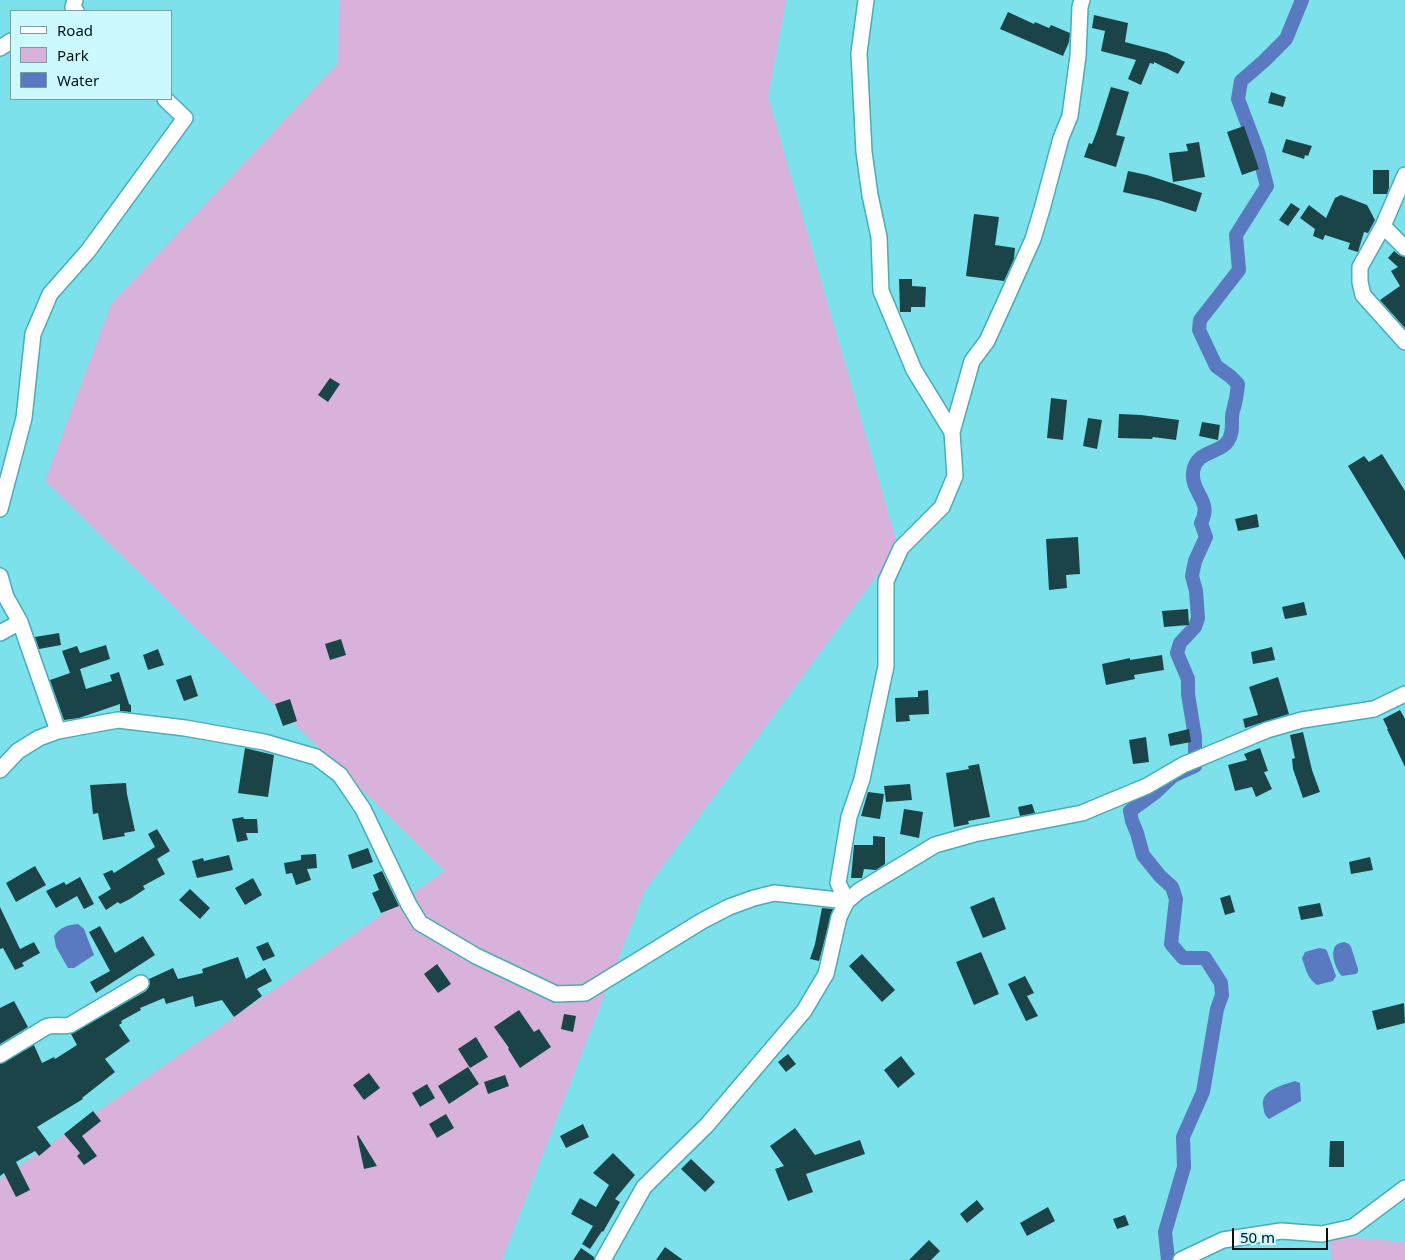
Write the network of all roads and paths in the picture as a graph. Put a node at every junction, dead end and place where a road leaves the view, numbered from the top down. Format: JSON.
{"nodes":[{"id":1,"x":866,"y":0,"type":"edge"},
{"id":2,"x":1082,"y":0,"type":"edge"},
{"id":3,"x":166,"y":100,"type":"edge"},
{"id":4,"x":1405,"y":175,"type":"edge"},
{"id":5,"x":1383,"y":226,"type":"junction"},
{"id":6,"x":1405,"y":248,"type":"edge"},
{"id":7,"x":1405,"y":342,"type":"edge"},
{"id":8,"x":952,"y":432,"type":"junction"},
{"id":9,"x":0,"y":509,"type":"edge"},
{"id":10,"x":0,"y":576,"type":"edge"},
{"id":11,"x":20,"y":622,"type":"junction"},
{"id":12,"x":0,"y":633,"type":"edge"},
{"id":13,"x":1405,"y":694,"type":"edge"},
{"id":14,"x":58,"y":731,"type":"junction"},
{"id":15,"x":0,"y":770,"type":"edge"},
{"id":16,"x":847,"y":901,"type":"junction"},
{"id":17,"x":141,"y":983,"type":"dead end"},
{"id":18,"x":0,"y":1055,"type":"edge"},
{"id":19,"x":1405,"y":1188,"type":"edge"},
{"id":20,"x":603,"y":1260,"type":"edge"},
{"id":21,"x":1181,"y":1260,"type":"edge"}],
"edges":[{"from":1,"to":8,"type":"street"},
{"from":2,"to":8,"type":"street"},
{"from":3,"to":9,"type":"street"},
{"from":4,"to":5,"type":"street"},
{"from":5,"to":6,"type":"street"},
{"from":5,"to":7,"type":"street"},
{"from":8,"to":16,"type":"street"},
{"from":10,"to":11,"type":"street"},
{"from":11,"to":12,"type":"street"},
{"from":11,"to":14,"type":"street"},
{"from":13,"to":16,"type":"street"},
{"from":14,"to":15,"type":"street"},
{"from":14,"to":16,"type":"street"},
{"from":16,"to":20,"type":"street"},
{"from":17,"to":18,"type":"street"},
{"from":19,"to":21,"type":"street"}]}
